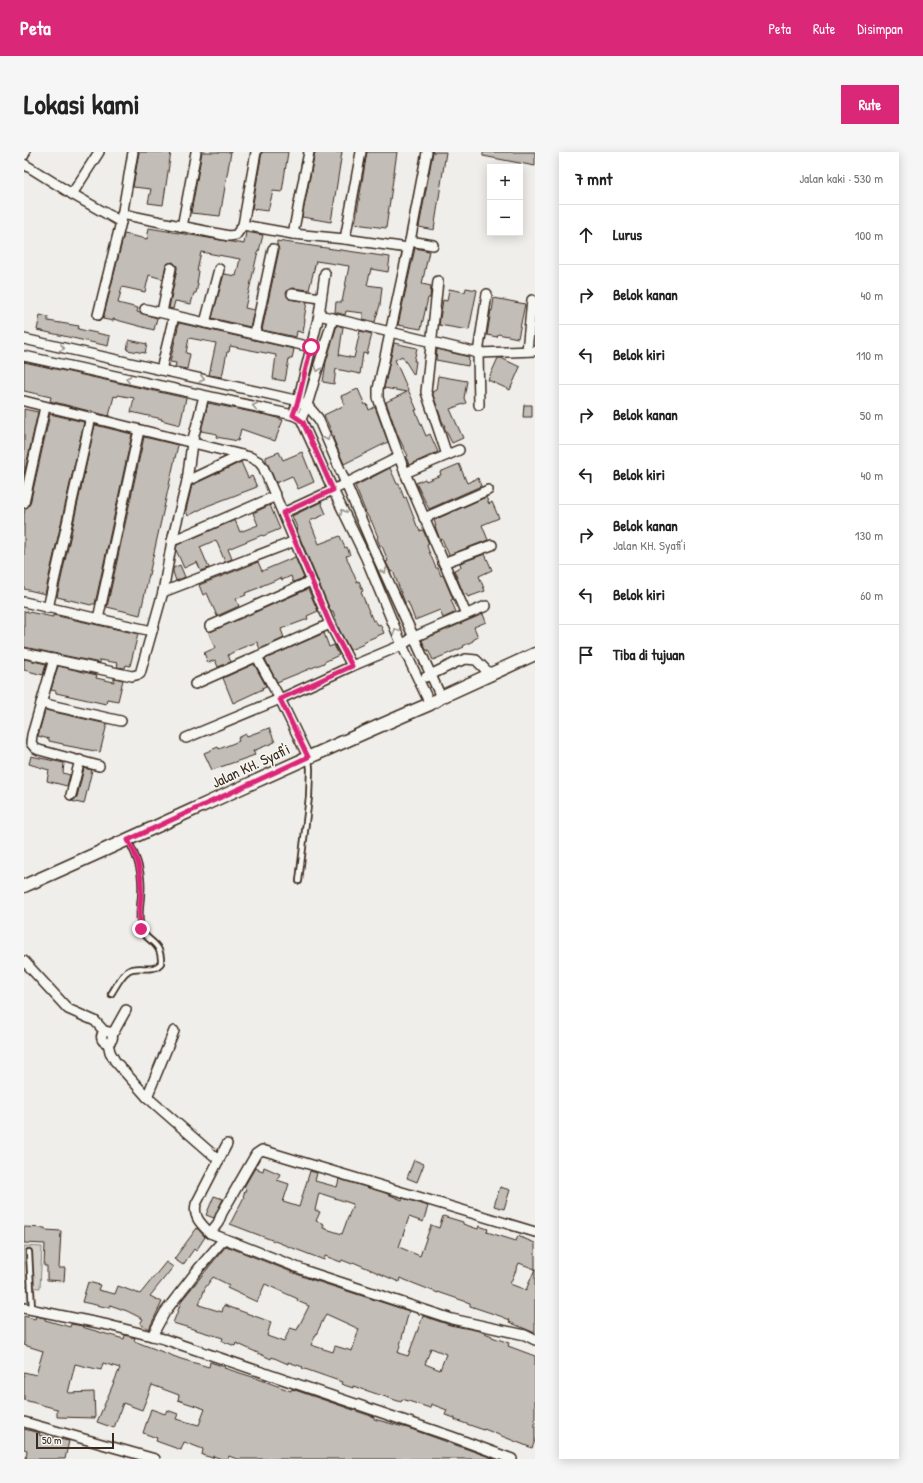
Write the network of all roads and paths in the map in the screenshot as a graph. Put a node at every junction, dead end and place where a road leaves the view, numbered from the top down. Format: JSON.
{"nodes":[{"id":1,"x":25,"y":152,"type":"edge"},
{"id":2,"x":99,"y":152,"type":"edge"},
{"id":3,"x":133,"y":152,"type":"edge"},
{"id":4,"x":196,"y":152,"type":"edge"},
{"id":5,"x":256,"y":152,"type":"edge"},
{"id":6,"x":309,"y":152,"type":"edge"},
{"id":7,"x":361,"y":152,"type":"edge"},
{"id":8,"x":427,"y":152,"type":"edge"},
{"id":9,"x":24,"y":155,"type":"edge"},
{"id":10,"x":24,"y":164,"type":"edge"},
{"id":11,"x":72,"y":194,"type":"junction"},
{"id":12,"x":122,"y":218,"type":"junction"},
{"id":13,"x":243,"y":225,"type":"junction"},
{"id":14,"x":182,"y":227,"type":"junction"},
{"id":15,"x":293,"y":234,"type":"junction"},
{"id":16,"x":345,"y":239,"type":"junction"},
{"id":17,"x":409,"y":244,"type":"junction"},
{"id":18,"x":433,"y":245,"type":"dead end"},
{"id":19,"x":272,"y":249,"type":"dead end"},
{"id":20,"x":171,"y":268,"type":"dead end"},
{"id":21,"x":219,"y":269,"type":"dead end"},
{"id":22,"x":325,"y":273,"type":"dead end"},
{"id":23,"x":438,"y":281,"type":"dead end"},
{"id":24,"x":292,"y":294,"type":"dead end"},
{"id":25,"x":487,"y":294,"type":"dead end"},
{"id":26,"x":321,"y":298,"type":"junction"},
{"id":27,"x":532,"y":300,"type":"dead end"},
{"id":28,"x":145,"y":309,"type":"dead end"},
{"id":29,"x":162,"y":312,"type":"junction"},
{"id":30,"x":98,"y":315,"type":"dead end"},
{"id":31,"x":319,"y":315,"type":"junction"},
{"id":32,"x":174,"y":316,"type":"junction"},
{"id":33,"x":333,"y":318,"type":"junction"},
{"id":34,"x":205,"y":323,"type":"junction"},
{"id":35,"x":391,"y":332,"type":"junction"},
{"id":36,"x":255,"y":333,"type":"junction"},
{"id":37,"x":24,"y":339,"type":"edge"},
{"id":38,"x":431,"y":341,"type":"junction"},
{"id":39,"x":311,"y":347,"type":"junction"},
{"id":40,"x":531,"y":351,"type":"edge"},
{"id":41,"x":478,"y":353,"type":"junction"},
{"id":42,"x":24,"y":356,"type":"edge"},
{"id":43,"x":161,"y":370,"type":"junction"},
{"id":44,"x":175,"y":374,"type":"junction"},
{"id":45,"x":172,"y":389,"type":"junction"},
{"id":46,"x":204,"y":396,"type":"junction"},
{"id":47,"x":24,"y":401,"type":"edge"},
{"id":48,"x":298,"y":401,"type":"junction"},
{"id":49,"x":478,"y":404,"type":"dead end"},
{"id":50,"x":307,"y":405,"type":"junction"},
{"id":51,"x":45,"y":407,"type":"junction"},
{"id":52,"x":91,"y":417,"type":"junction"},
{"id":53,"x":297,"y":417,"type":"junction"},
{"id":54,"x":139,"y":430,"type":"junction"},
{"id":55,"x":192,"y":443,"type":"junction"},
{"id":56,"x":459,"y":450,"type":"dead end"},
{"id":57,"x":242,"y":455,"type":"junction"},
{"id":58,"x":448,"y":455,"type":"junction"},
{"id":59,"x":399,"y":457,"type":"junction"},
{"id":60,"x":405,"y":473,"type":"junction"},
{"id":61,"x":187,"y":481,"type":"junction"},
{"id":62,"x":346,"y":483,"type":"junction"},
{"id":63,"x":26,"y":486,"type":"edge"},
{"id":64,"x":333,"y":490,"type":"junction"},
{"id":65,"x":488,"y":490,"type":"dead end"},
{"id":66,"x":276,"y":496,"type":"junction"},
{"id":67,"x":24,"y":503,"type":"edge"},
{"id":68,"x":283,"y":513,"type":"junction"},
{"id":69,"x":424,"y":518,"type":"junction"},
{"id":70,"x":172,"y":541,"type":"junction"},
{"id":71,"x":295,"y":541,"type":"junction"},
{"id":72,"x":492,"y":545,"type":"dead end"},
{"id":73,"x":376,"y":554,"type":"junction"},
{"id":74,"x":366,"y":558,"type":"junction"},
{"id":75,"x":443,"y":563,"type":"junction"},
{"id":76,"x":311,"y":581,"type":"junction"},
{"id":77,"x":163,"y":592,"type":"junction"},
{"id":78,"x":24,"y":602,"type":"edge"},
{"id":79,"x":486,"y":606,"type":"dead end"},
{"id":80,"x":48,"y":608,"type":"junction"},
{"id":81,"x":466,"y":614,"type":"junction"},
{"id":82,"x":98,"y":619,"type":"junction"},
{"id":83,"x":330,"y":624,"type":"junction"},
{"id":84,"x":210,"y":626,"type":"dead end"},
{"id":85,"x":152,"y":631,"type":"junction"},
{"id":86,"x":414,"y":637,"type":"junction"},
{"id":87,"x":402,"y":645,"type":"junction"},
{"id":88,"x":24,"y":653,"type":"edge"},
{"id":89,"x":535,"y":654,"type":"edge"},
{"id":90,"x":257,"y":657,"type":"junction"},
{"id":91,"x":54,"y":659,"type":"junction"},
{"id":92,"x":352,"y":666,"type":"junction"},
{"id":93,"x":430,"y":674,"type":"junction"},
{"id":94,"x":490,"y":674,"type":"junction"},
{"id":95,"x":420,"y":681,"type":"junction"},
{"id":96,"x":195,"y":684,"type":"dead end"},
{"id":97,"x":441,"y":697,"type":"junction"},
{"id":98,"x":280,"y":699,"type":"junction"},
{"id":99,"x":41,"y":703,"type":"junction"},
{"id":100,"x":430,"y":704,"type":"junction"},
{"id":101,"x":121,"y":721,"type":"dead end"},
{"id":102,"x":186,"y":738,"type":"dead end"},
{"id":103,"x":308,"y":757,"type":"junction"},
{"id":104,"x":80,"y":760,"type":"junction"},
{"id":105,"x":99,"y":766,"type":"dead end"},
{"id":106,"x":71,"y":795,"type":"dead end"},
{"id":107,"x":128,"y":840,"type":"junction"},
{"id":108,"x":299,"y":881,"type":"dead end"},
{"id":109,"x":24,"y":886,"type":"edge"},
{"id":110,"x":24,"y":961,"type":"edge"},
{"id":111,"x":111,"y":994,"type":"dead end"},
{"id":112,"x":126,"y":1010,"type":"dead end"},
{"id":113,"x":174,"y":1031,"type":"dead end"},
{"id":114,"x":108,"y":1037,"type":"junction"},
{"id":115,"x":147,"y":1097,"type":"junction"},
{"id":116,"x":227,"y":1144,"type":"dead end"},
{"id":117,"x":219,"y":1160,"type":"junction"},
{"id":118,"x":535,"y":1232,"type":"edge"},
{"id":119,"x":210,"y":1233,"type":"junction"},
{"id":120,"x":224,"y":1239,"type":"junction"},
{"id":121,"x":29,"y":1252,"type":"dead end"},
{"id":122,"x":28,"y":1308,"type":"edge"},
{"id":123,"x":152,"y":1336,"type":"junction"},
{"id":124,"x":535,"y":1340,"type":"edge"},
{"id":125,"x":24,"y":1422,"type":"edge"},
{"id":126,"x":155,"y":1459,"type":"edge"},
{"id":127,"x":512,"y":1459,"type":"edge"}],
"edges":[{"from":1,"to":9,"type":"street"},
{"from":2,"to":11,"type":"street"},
{"from":3,"to":12,"type":"street"},
{"from":4,"to":14,"type":"street"},
{"from":5,"to":13,"type":"street"},
{"from":6,"to":15,"type":"street"},
{"from":7,"to":16,"type":"street"},
{"from":8,"to":17,"type":"street"},
{"from":10,"to":11,"type":"street"},
{"from":11,"to":12,"type":"street"},
{"from":12,"to":14,"type":"street"},
{"from":12,"to":30,"type":"street"},
{"from":13,"to":14,"type":"street"},
{"from":13,"to":15,"type":"street"},
{"from":15,"to":16,"type":"street"},
{"from":16,"to":17,"type":"street"},
{"from":17,"to":18,"type":"street"},
{"from":17,"to":35,"type":"street"},
{"from":19,"to":36,"type":"street"},
{"from":20,"to":29,"type":"street"},
{"from":21,"to":34,"type":"street"},
{"from":22,"to":26,"type":"street"},
{"from":23,"to":38,"type":"street"},
{"from":24,"to":26,"type":"street"},
{"from":25,"to":41,"type":"street"},
{"from":26,"to":31,"type":"street"},
{"from":27,"to":40,"type":"street"},
{"from":28,"to":29,"type":"street"},
{"from":29,"to":32,"type":"street"},
{"from":31,"to":33,"type":"street"},
{"from":31,"to":39,"type":"street"},
{"from":32,"to":34,"type":"street"},
{"from":32,"to":43,"type":"street"},
{"from":33,"to":35,"type":"street"},
{"from":33,"to":50,"type":"street","one_way":true},
{"from":34,"to":36,"type":"street"},
{"from":35,"to":38,"type":"street"},
{"from":35,"to":59,"type":"street"},
{"from":36,"to":39,"type":"street"},
{"from":37,"to":43,"type":"street","one_way":true},
{"from":38,"to":41,"type":"street"},
{"from":38,"to":58,"type":"street"},
{"from":39,"to":48,"type":"street"},
{"from":40,"to":41,"type":"street"},
{"from":41,"to":49,"type":"street"},
{"from":45,"to":42,"type":"street","one_way":true},
{"from":43,"to":44,"type":"street"},
{"from":44,"to":45,"type":"street"},
{"from":44,"to":48,"type":"street","one_way":true},
{"from":45,"to":46,"type":"street"},
{"from":53,"to":46,"type":"street","one_way":true},
{"from":46,"to":55,"type":"street"},
{"from":47,"to":51,"type":"street"},
{"from":48,"to":50,"type":"street"},
{"from":48,"to":53,"type":"street"},
{"from":50,"to":53,"type":"street"},
{"from":50,"to":62,"type":"street","one_way":true},
{"from":51,"to":52,"type":"street"},
{"from":51,"to":63,"type":"street"},
{"from":52,"to":54,"type":"street"},
{"from":52,"to":80,"type":"street"},
{"from":53,"to":64,"type":"street"},
{"from":54,"to":55,"type":"street"},
{"from":54,"to":82,"type":"street"},
{"from":55,"to":57,"type":"street"},
{"from":55,"to":61,"type":"street"},
{"from":56,"to":58,"type":"street"},
{"from":57,"to":61,"type":"street"},
{"from":57,"to":66,"type":"street"},
{"from":58,"to":60,"type":"street"},
{"from":59,"to":60,"type":"street"},
{"from":59,"to":62,"type":"street"},
{"from":60,"to":69,"type":"street"},
{"from":61,"to":70,"type":"street"},
{"from":62,"to":64,"type":"street"},
{"from":62,"to":73,"type":"street"},
{"from":63,"to":67,"type":"street"},
{"from":64,"to":68,"type":"street"},
{"from":74,"to":64,"type":"street","one_way":true},
{"from":65,"to":69,"type":"street"},
{"from":66,"to":68,"type":"street"},
{"from":66,"to":70,"type":"street"},
{"from":68,"to":71,"type":"street"},
{"from":69,"to":75,"type":"street"},
{"from":70,"to":77,"type":"street"},
{"from":71,"to":76,"type":"street"},
{"from":71,"to":77,"type":"street"},
{"from":72,"to":75,"type":"street"},
{"from":73,"to":74,"type":"street"},
{"from":73,"to":86,"type":"street","one_way":true},
{"from":87,"to":74,"type":"street","one_way":true},
{"from":75,"to":81,"type":"street"},
{"from":76,"to":83,"type":"street"},
{"from":76,"to":84,"type":"street"},
{"from":77,"to":85,"type":"street"},
{"from":78,"to":80,"type":"street"},
{"from":79,"to":81,"type":"street"},
{"from":80,"to":82,"type":"street"},
{"from":81,"to":86,"type":"street"},
{"from":82,"to":85,"type":"street"},
{"from":83,"to":90,"type":"street"},
{"from":83,"to":92,"type":"street"},
{"from":85,"to":91,"type":"street"},
{"from":86,"to":87,"type":"street"},
{"from":86,"to":93,"type":"street"},
{"from":87,"to":92,"type":"street"},
{"from":87,"to":95,"type":"street"},
{"from":88,"to":91,"type":"street"},
{"from":89,"to":94,"type":"main road","name":"Jalan KH. Syafi'i"},
{"from":90,"to":96,"type":"street"},
{"from":90,"to":98,"type":"street"},
{"from":91,"to":99,"type":"street"},
{"from":92,"to":98,"type":"street"},
{"from":93,"to":94,"type":"street"},
{"from":93,"to":95,"type":"street"},
{"from":93,"to":97,"type":"street"},
{"from":94,"to":97,"type":"main road","name":"Jalan KH. Syafi'i"},
{"from":95,"to":100,"type":"street"},
{"from":97,"to":100,"type":"main road","name":"Jalan KH. Syafi'i"},
{"from":98,"to":102,"type":"street"},
{"from":98,"to":103,"type":"street"},
{"from":99,"to":101,"type":"street"},
{"from":99,"to":104,"type":"street"},
{"from":100,"to":103,"type":"main road","name":"Jalan KH. Syafi'i"},
{"from":103,"to":107,"type":"main road","name":"Jalan KH. Syafi'i"},
{"from":103,"to":108,"type":"lane"},
{"from":104,"to":105,"type":"street"},
{"from":104,"to":106,"type":"street"},
{"from":107,"to":109,"type":"main road","name":"Jalan KH. Syafi'i"},
{"from":107,"to":111,"type":"lane"},
{"from":110,"to":114,"type":"street"},
{"from":112,"to":114,"type":"street"},
{"from":113,"to":115,"type":"street"},
{"from":114,"to":115,"type":"street"},
{"from":115,"to":117,"type":"street"},
{"from":116,"to":117,"type":"street"},
{"from":117,"to":119,"type":"street"},
{"from":118,"to":119,"type":"street"},
{"from":119,"to":120,"type":"street"},
{"from":120,"to":123,"type":"street"},
{"from":120,"to":124,"type":"street"},
{"from":121,"to":122,"type":"lane"},
{"from":122,"to":123,"type":"street"},
{"from":123,"to":127,"type":"street"},
{"from":125,"to":126,"type":"street"}]}
